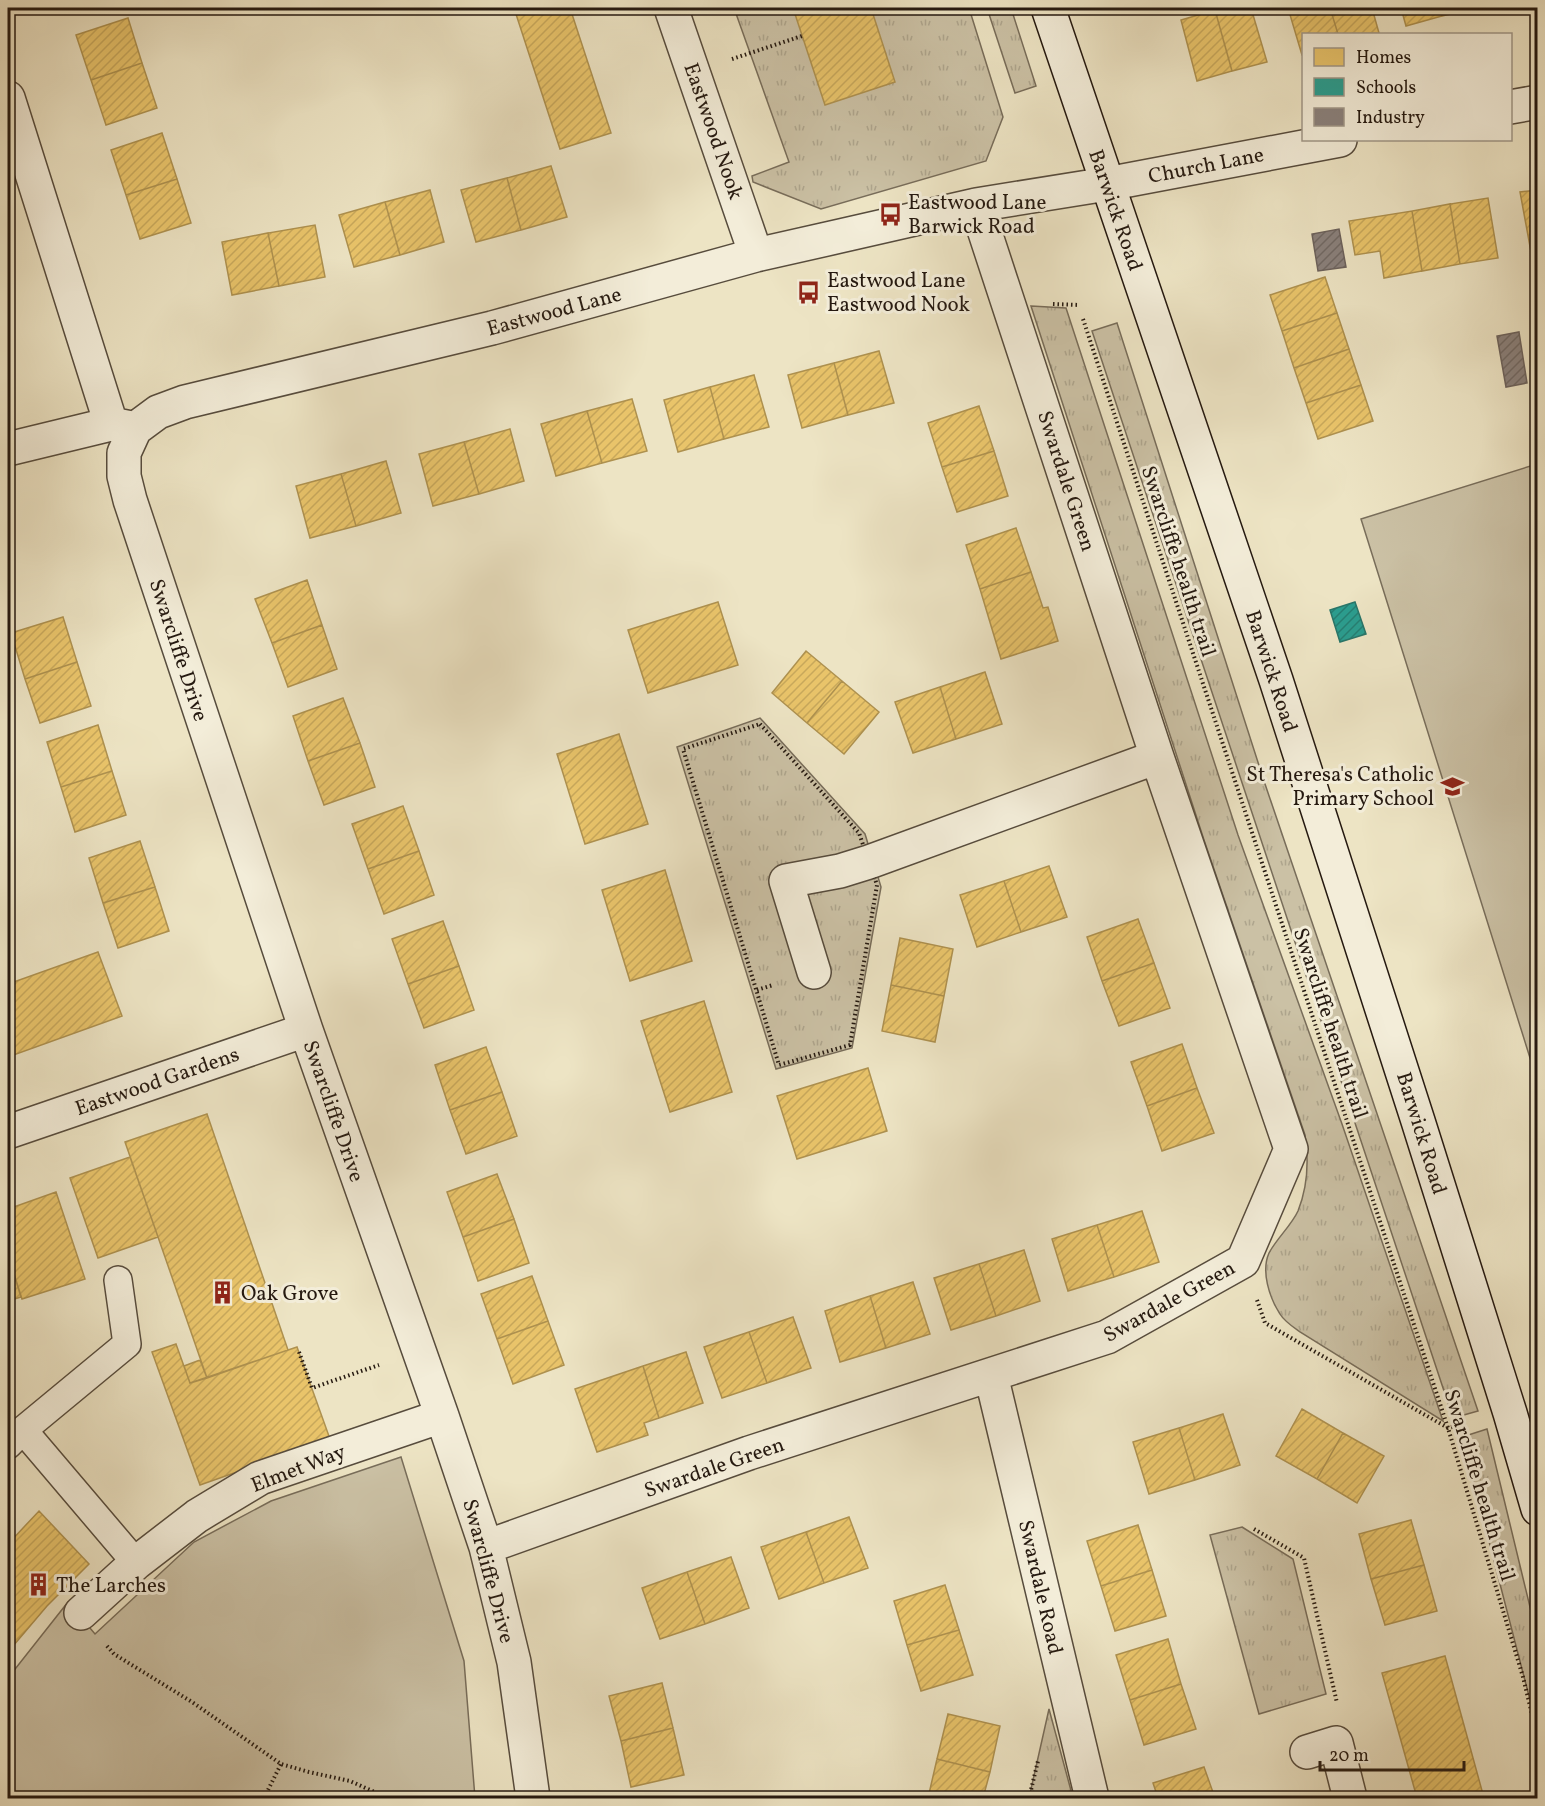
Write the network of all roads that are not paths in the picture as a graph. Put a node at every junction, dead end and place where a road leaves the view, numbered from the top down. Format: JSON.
{"nodes":[{"id":1,"x":671,"y":8,"type":"edge"},
{"id":2,"x":1048,"y":8,"type":"edge"},
{"id":3,"x":8,"y":98,"type":"edge"},
{"id":4,"x":1538,"y":102,"type":"edge"},
{"id":5,"x":1512,"y":107,"type":"edge"},
{"id":6,"x":1335,"y":141,"type":"edge"},
{"id":7,"x":1107,"y":184,"type":"junction"},
{"id":8,"x":976,"y":206,"type":"junction"},
{"id":9,"x":756,"y":255,"type":"junction"},
{"id":10,"x":123,"y":427,"type":"junction"},
{"id":11,"x":8,"y":448,"type":"edge"},
{"id":12,"x":1158,"y":757,"type":"junction"},
{"id":13,"x":814,"y":972,"type":"dead end"},
{"id":14,"x":306,"y":1030,"type":"junction"},
{"id":15,"x":8,"y":1132,"type":"edge"},
{"id":16,"x":118,"y":1280,"type":"dead end"},
{"id":17,"x":991,"y":1375,"type":"junction"},
{"id":18,"x":442,"y":1416,"type":"junction"},
{"id":19,"x":15,"y":1438,"type":"edge"},
{"id":20,"x":1538,"y":1509,"type":"edge"},
{"id":21,"x":486,"y":1547,"type":"junction"},
{"id":22,"x":136,"y":1563,"type":"junction"},
{"id":23,"x":81,"y":1613,"type":"road end"},
{"id":24,"x":1322,"y":1748,"type":"road end"},
{"id":25,"x":533,"y":1798,"type":"edge"},
{"id":26,"x":1092,"y":1798,"type":"edge"},
{"id":27,"x":1350,"y":1798,"type":"edge"}],
"edges":[{"from":1,"to":9,"type":"street","name":"Eastwood Nook"},
{"from":2,"to":7,"type":"street","name":"Barwick Road"},
{"from":3,"to":10,"type":"street"},
{"from":4,"to":5,"type":"street"},
{"from":6,"to":7,"type":"street","name":"Church Lane"},
{"from":7,"to":8,"type":"street","name":"Eastwood Lane"},
{"from":7,"to":20,"type":"street","name":"Barwick Road"},
{"from":8,"to":9,"type":"street","name":"Eastwood Lane"},
{"from":8,"to":12,"type":"street","name":"Swardale Green"},
{"from":9,"to":10,"type":"street","name":"Eastwood Lane"},
{"from":10,"to":11,"type":"street","name":"Eastwood Lane"},
{"from":10,"to":14,"type":"street","name":"Swarcliffe Drive"},
{"from":12,"to":13,"type":"street"},
{"from":12,"to":17,"type":"street","name":"Swardale Green"},
{"from":14,"to":15,"type":"street","name":"Eastwood Gardens"},
{"from":14,"to":18,"type":"street","name":"Swarcliffe Drive"},
{"from":16,"to":19,"type":"lane"},
{"from":17,"to":21,"type":"street","name":"Swardale Green"},
{"from":17,"to":26,"type":"street","name":"Swardale Road"},
{"from":18,"to":21,"type":"street","name":"Swarcliffe Drive"},
{"from":18,"to":22,"type":"street","name":"Elmet Way"},
{"from":19,"to":22,"type":"lane"},
{"from":21,"to":25,"type":"street","name":"Swarcliffe Drive"},
{"from":22,"to":23,"type":"street","name":"Elmet Way"},
{"from":24,"to":27,"type":"street"}]}
